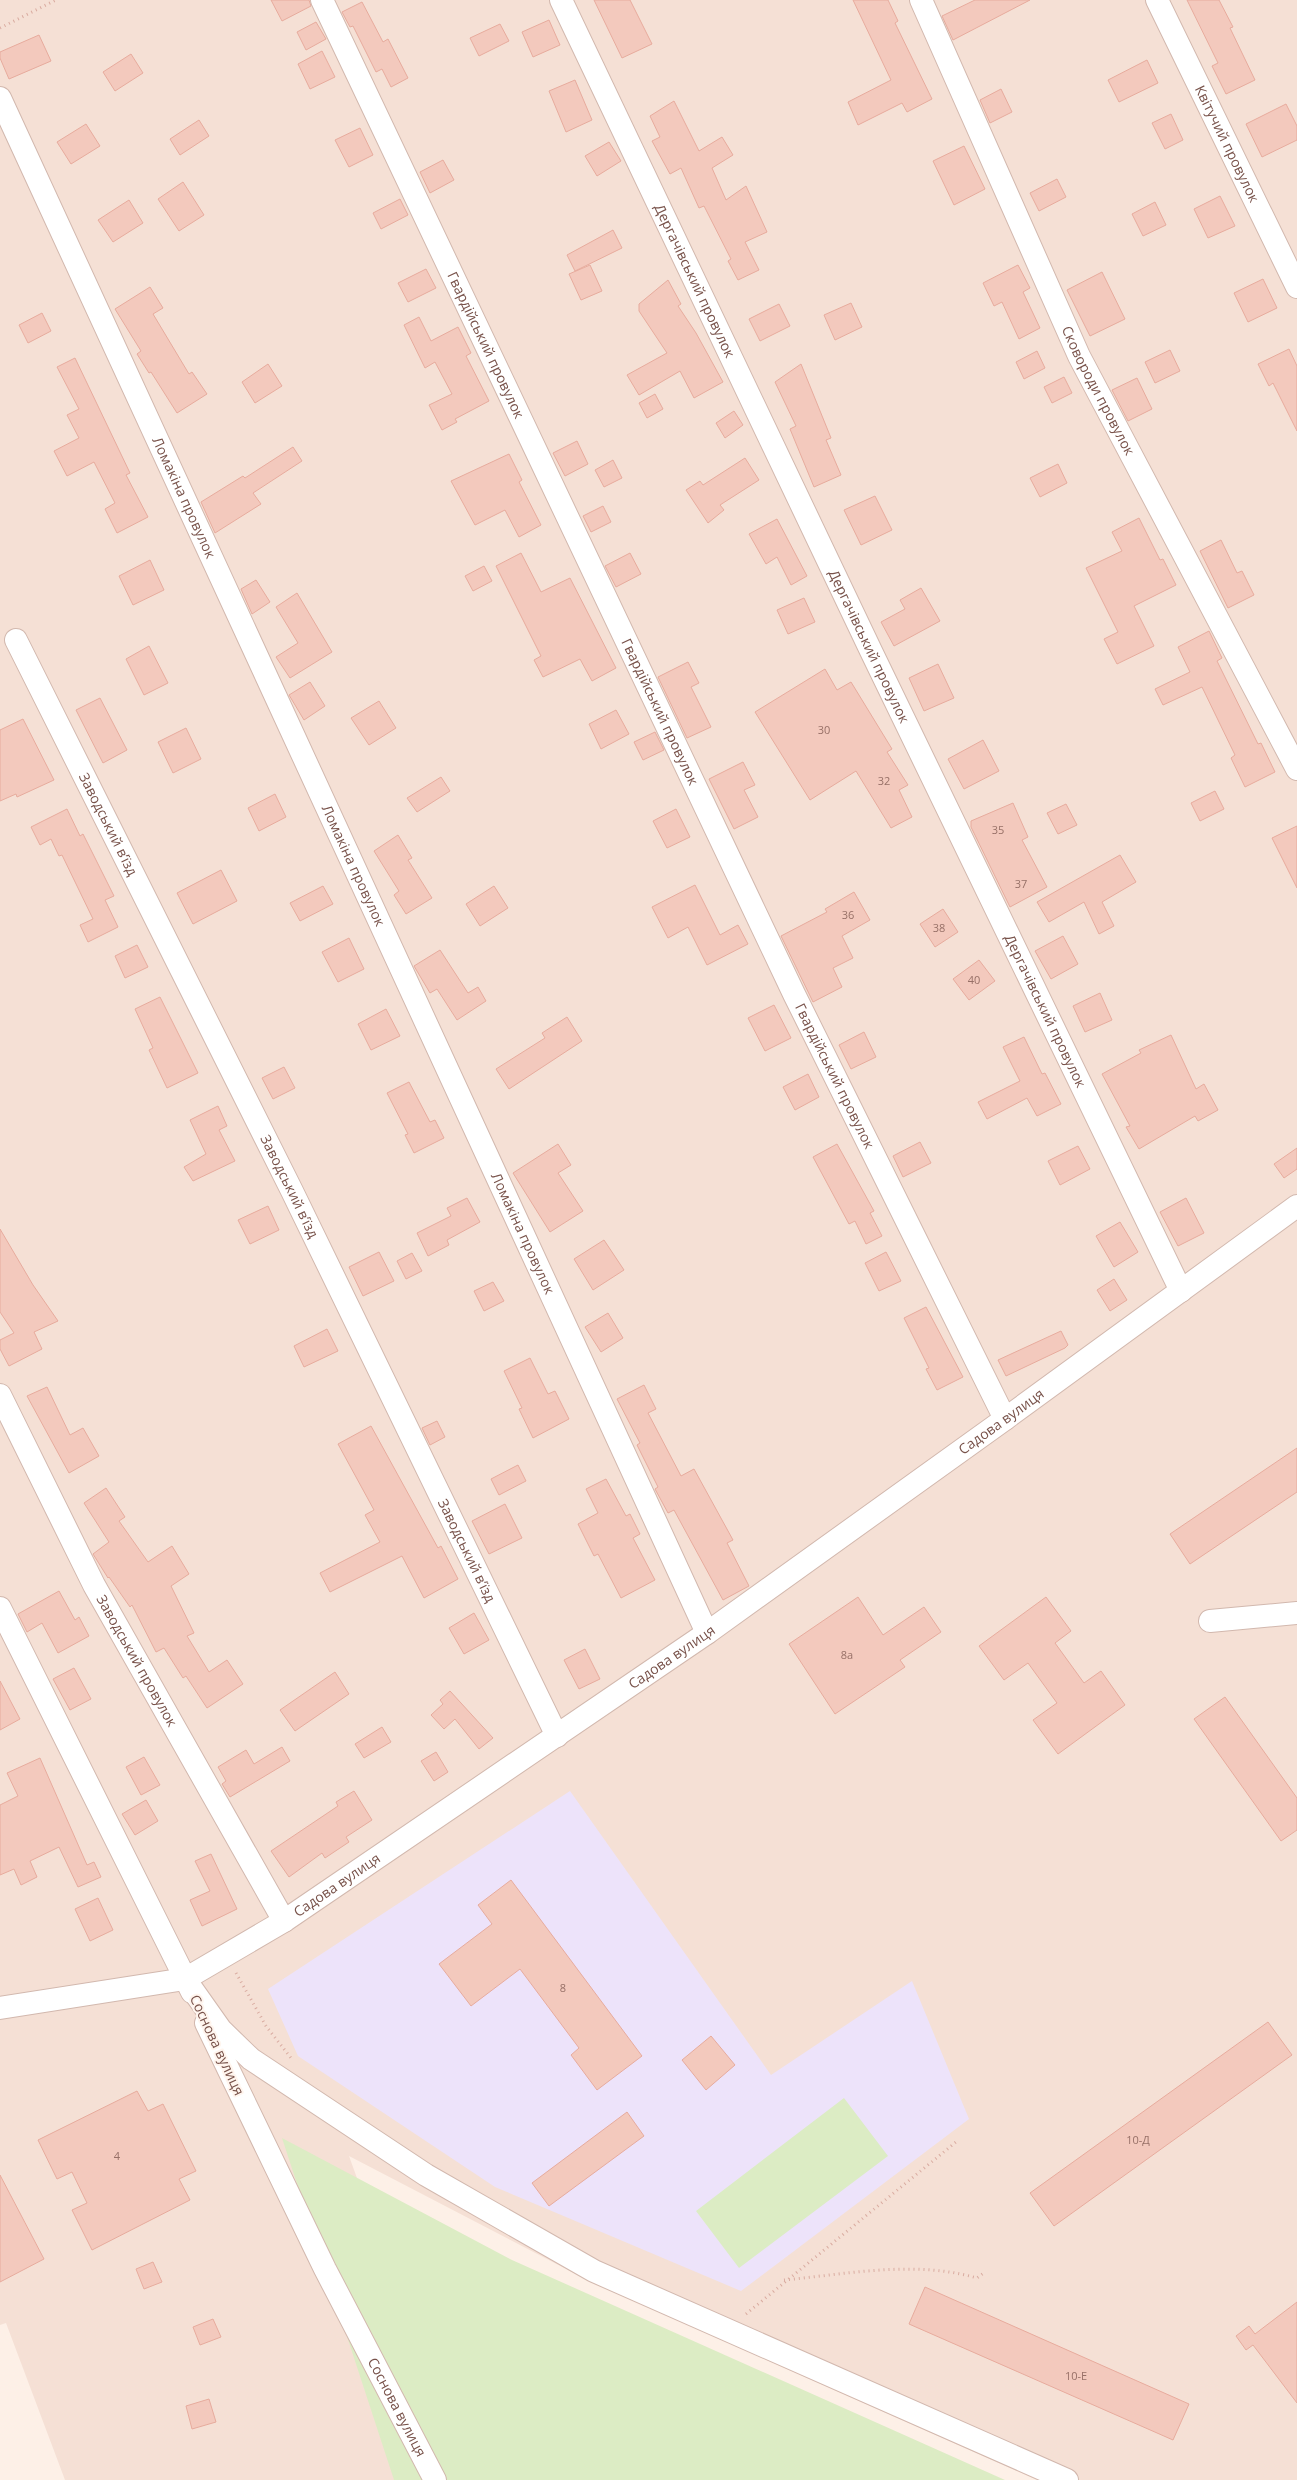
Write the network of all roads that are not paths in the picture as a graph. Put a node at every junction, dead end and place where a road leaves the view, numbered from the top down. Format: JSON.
{"nodes":[{"id":1,"x":322,"y":0,"type":"edge"},
{"id":2,"x":560,"y":0,"type":"edge"},
{"id":3,"x":922,"y":0,"type":"edge"},
{"id":4,"x":1158,"y":0,"type":"edge"},
{"id":5,"x":0,"y":98,"type":"edge"},
{"id":6,"x":1297,"y":287,"type":"edge"},
{"id":7,"x":16,"y":640,"type":"dead end"},
{"id":8,"x":1297,"y":769,"type":"edge"},
{"id":9,"x":1297,"y":1206,"type":"edge"},
{"id":10,"x":1181,"y":1291,"type":"junction"},
{"id":11,"x":0,"y":1395,"type":"edge"},
{"id":12,"x":1005,"y":1419,"type":"junction"},
{"id":13,"x":0,"y":1608,"type":"edge"},
{"id":14,"x":1297,"y":1613,"type":"edge"},
{"id":15,"x":1210,"y":1621,"type":"dead end"},
{"id":16,"x":707,"y":1633,"type":"junction"},
{"id":17,"x":556,"y":1736,"type":"junction"},
{"id":18,"x":284,"y":1921,"type":"junction"},
{"id":19,"x":186,"y":1979,"type":"junction"},
{"id":20,"x":0,"y":2008,"type":"edge"},
{"id":21,"x":435,"y":2480,"type":"edge"},
{"id":22,"x":1068,"y":2480,"type":"edge"}],
"edges":[{"from":1,"to":12,"type":"street","name":"Гвардійський провулок"},
{"from":2,"to":10,"type":"street","name":"Дергачівський провулок"},
{"from":3,"to":8,"type":"street","name":"Сковороди провулок"},
{"from":4,"to":6,"type":"street","name":"Квітучий провулок"},
{"from":5,"to":16,"type":"street","name":"Ломакіна провулок"},
{"from":7,"to":17,"type":"street","name":"Заводський в’їзд"},
{"from":9,"to":10,"type":"street","name":"Садова вулиця"},
{"from":10,"to":12,"type":"street","name":"Садова вулиця"},
{"from":11,"to":18,"type":"street","name":"Заводський провулок"},
{"from":12,"to":16,"type":"street","name":"Садова вулиця"},
{"from":13,"to":19,"type":"street","name":"Соснова вулиця"},
{"from":14,"to":15,"type":"street"},
{"from":16,"to":17,"type":"street","name":"Садова вулиця"},
{"from":17,"to":18,"type":"street","name":"Садова вулиця"},
{"from":18,"to":19,"type":"street","name":"Садова вулиця"},
{"from":19,"to":20,"type":"street","name":"Садова вулиця"},
{"from":19,"to":21,"type":"street","name":"Соснова вулиця"},
{"from":19,"to":22,"type":"street"}]}
